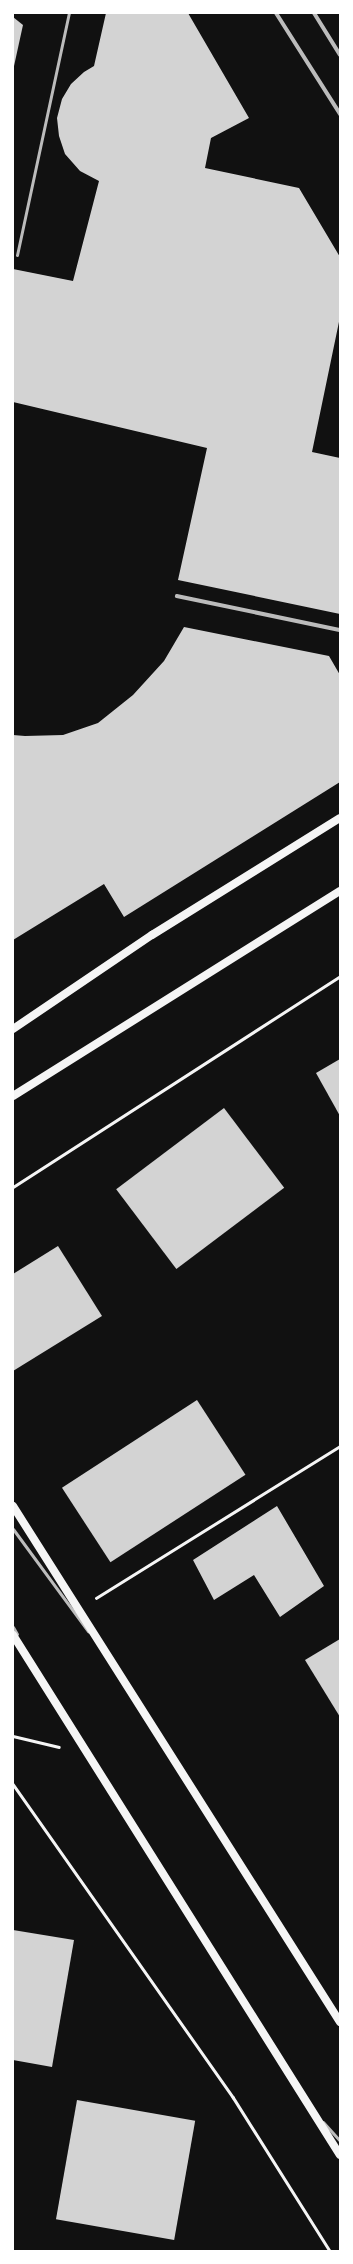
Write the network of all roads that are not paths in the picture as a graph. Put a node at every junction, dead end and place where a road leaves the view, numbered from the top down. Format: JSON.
{"nodes":[{"id":1,"x":69,"y":13,"type":"edge"},
{"id":2,"x":276,"y":13,"type":"edge"},
{"id":3,"x":314,"y":13,"type":"edge"},
{"id":4,"x":340,"y":55,"type":"edge"},
{"id":5,"x":340,"y":114,"type":"edge"},
{"id":6,"x":17,"y":255,"type":"dead end"},
{"id":7,"x":177,"y":596,"type":"dead end"},
{"id":8,"x":340,"y":630,"type":"edge"},
{"id":9,"x":340,"y":818,"type":"edge"},
{"id":10,"x":340,"y":891,"type":"edge"},
{"id":11,"x":13,"y":1029,"type":"edge"},
{"id":12,"x":13,"y":1096,"type":"edge"},
{"id":13,"x":13,"y":1506,"type":"edge"},
{"id":14,"x":13,"y":1529,"type":"edge"},
{"id":15,"x":13,"y":1627,"type":"edge"},
{"id":16,"x":13,"y":1635,"type":"edge"},
{"id":17,"x":111,"y":1663,"type":"junction"},
{"id":18,"x":66,"y":1719,"type":"junction"},
{"id":19,"x":340,"y":2022,"type":"edge"},
{"id":20,"x":305,"y":2100,"type":"junction"},
{"id":21,"x":340,"y":2141,"type":"edge"},
{"id":22,"x":340,"y":2155,"type":"edge"}],
"edges":[{"from":1,"to":6,"type":"lane"},
{"from":2,"to":5,"type":"street"},
{"from":3,"to":4,"type":"street"},
{"from":7,"to":8,"type":"street"},
{"from":9,"to":11,"type":"main road"},
{"from":10,"to":12,"type":"main road"},
{"from":13,"to":17,"type":"main road"},
{"from":14,"to":17,"type":"lane"},
{"from":15,"to":18,"type":"lane"},
{"from":16,"to":18,"type":"main road"},
{"from":17,"to":19,"type":"main road"},
{"from":18,"to":20,"type":"main road"},
{"from":20,"to":21,"type":"lane"},
{"from":20,"to":22,"type":"main road"}]}
